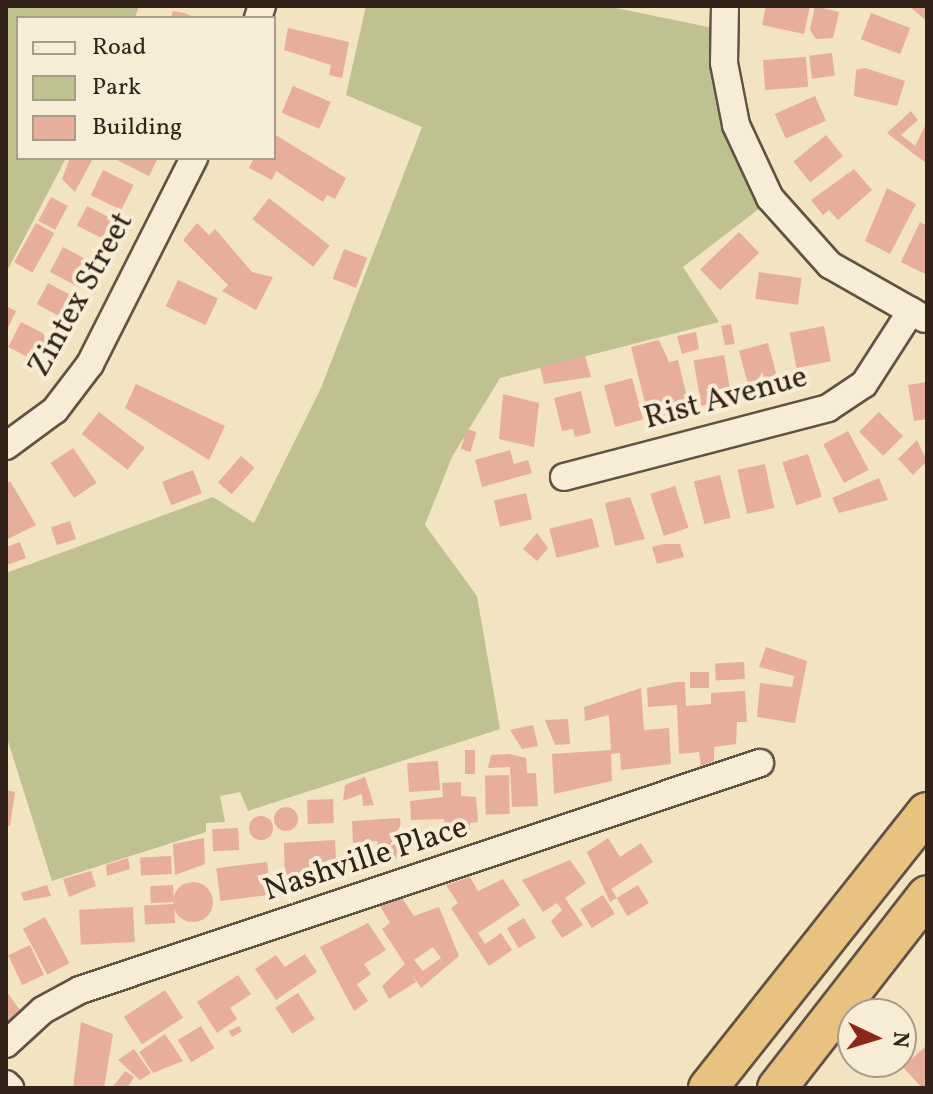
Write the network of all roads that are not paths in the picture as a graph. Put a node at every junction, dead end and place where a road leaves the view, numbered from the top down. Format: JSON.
{"nodes":[{"id":1,"x":725,"y":6,"type":"edge"},
{"id":2,"x":193,"y":160,"type":"edge"},
{"id":3,"x":919,"y":316,"type":"edge"},
{"id":4,"x":6,"y":446,"type":"edge"},
{"id":5,"x":564,"y":477,"type":"dead end"},
{"id":6,"x":760,"y":763,"type":"dead end"},
{"id":7,"x":927,"y":812,"type":"edge"},
{"id":8,"x":927,"y":895,"type":"edge"},
{"id":9,"x":6,"y":1044,"type":"edge"},
{"id":10,"x":708,"y":1088,"type":"edge"},
{"id":11,"x":777,"y":1088,"type":"edge"}],
"edges":[{"from":1,"to":3,"type":"street"},
{"from":2,"to":4,"type":"street","name":"Zintex Street"},
{"from":3,"to":5,"type":"street","name":"Rist Avenue"},
{"from":6,"to":9,"type":"street","name":"Nashville Place"},
{"from":7,"to":10,"type":"highway"},
{"from":8,"to":11,"type":"highway"}]}
